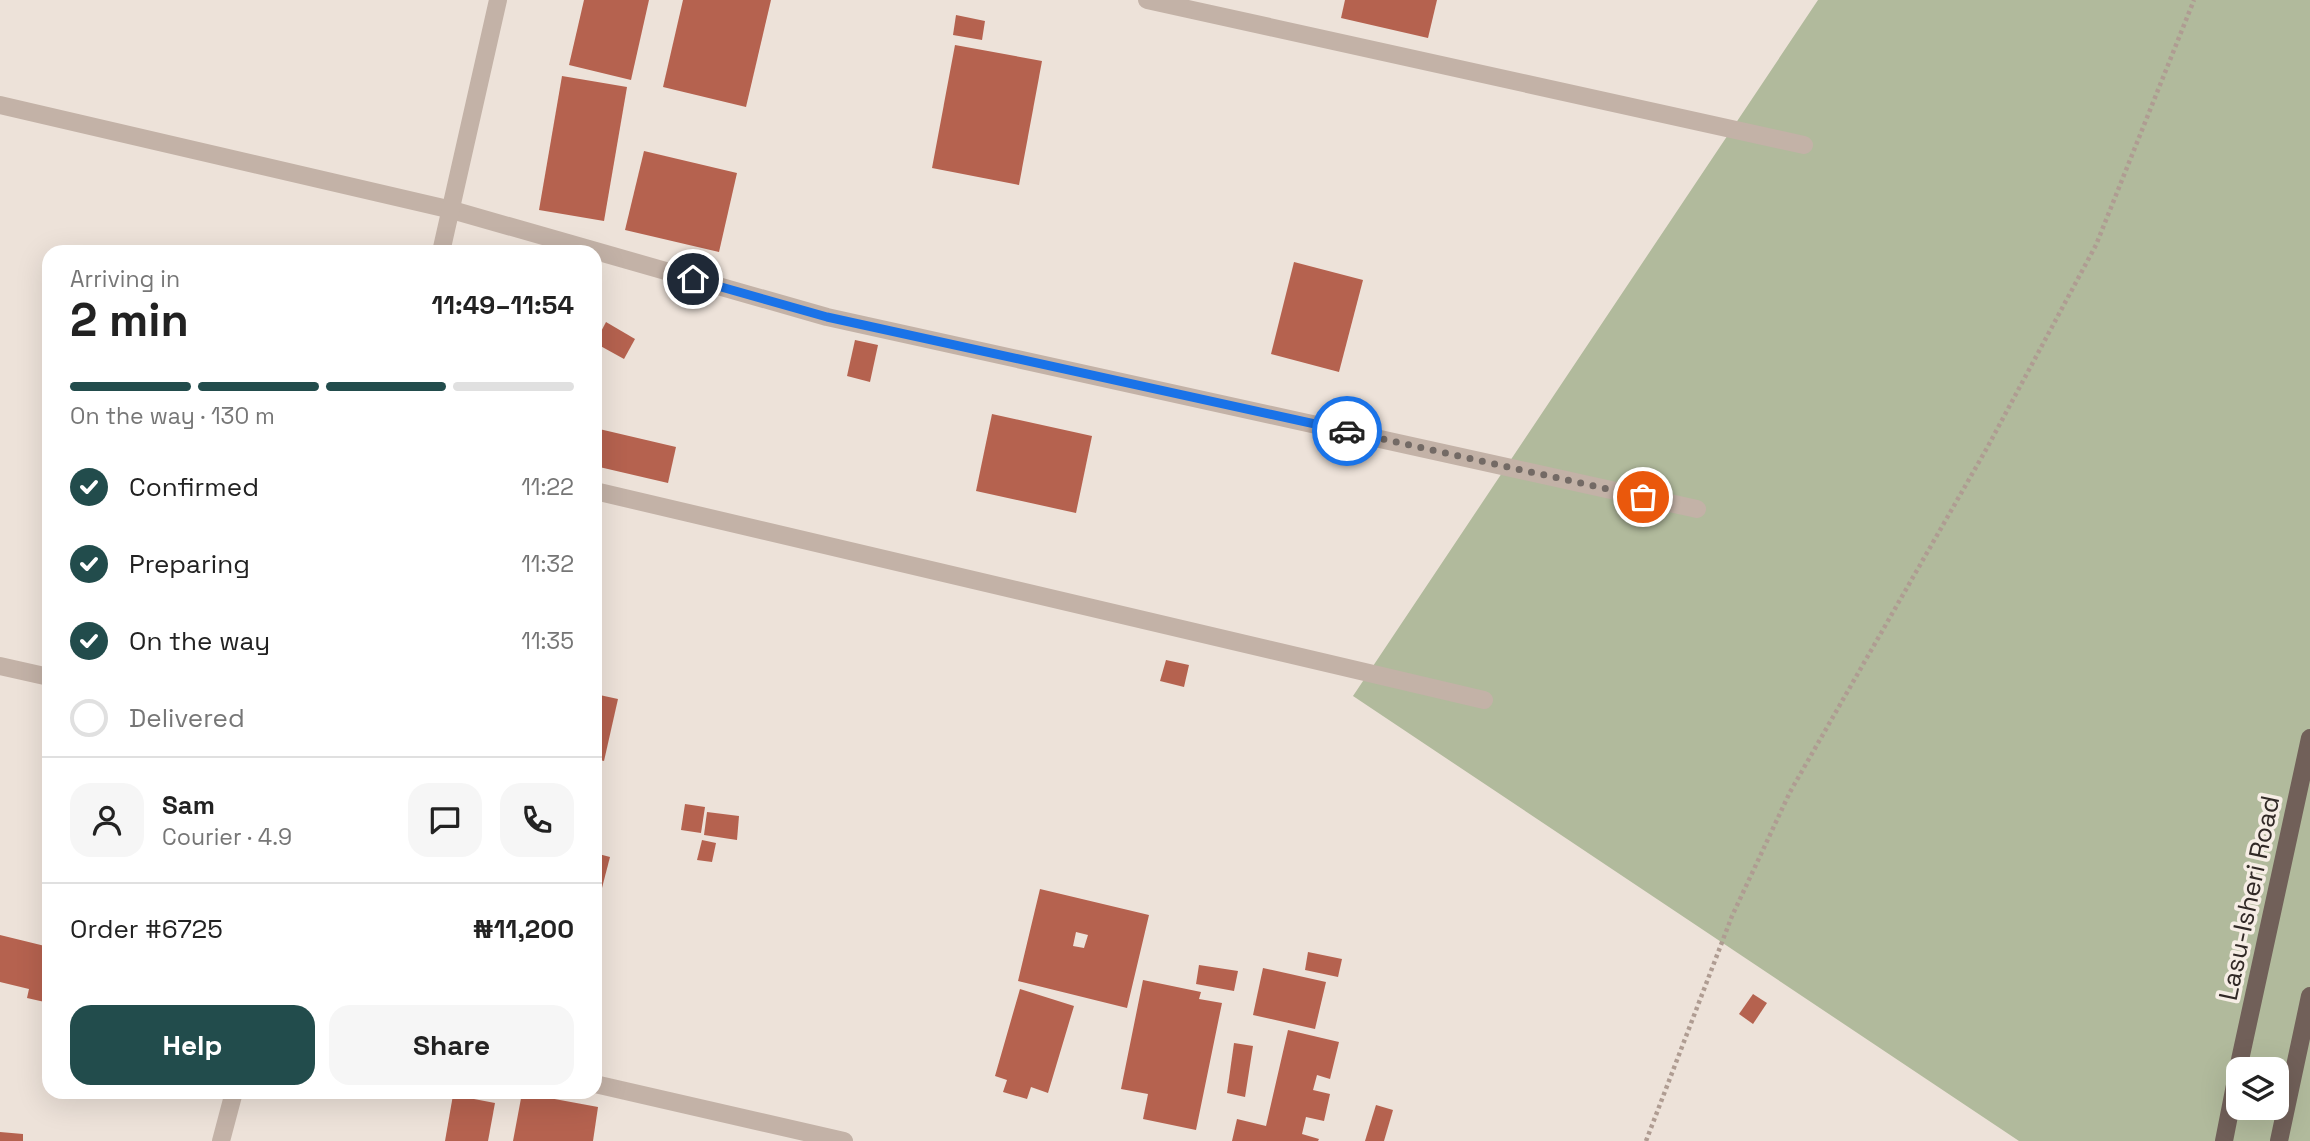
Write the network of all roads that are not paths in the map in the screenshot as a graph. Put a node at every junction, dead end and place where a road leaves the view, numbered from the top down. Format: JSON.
{"nodes":[{"id":1,"x":498,"y":0,"type":"edge"},
{"id":2,"x":1147,"y":0,"type":"edge"},
{"id":3,"x":0,"y":105,"type":"edge"},
{"id":4,"x":1804,"y":145,"type":"dead end"},
{"id":5,"x":452,"y":210,"type":"junction"},
{"id":6,"x":443,"y":245,"type":"edge"},
{"id":7,"x":575,"y":245,"type":"edge"},
{"id":8,"x":602,"y":253,"type":"edge"},
{"id":9,"x":602,"y":493,"type":"edge"},
{"id":10,"x":1697,"y":509,"type":"dead end"},
{"id":11,"x":0,"y":666,"type":"edge"},
{"id":12,"x":42,"y":675,"type":"edge"},
{"id":13,"x":1483,"y":700,"type":"dead end"},
{"id":14,"x":2310,"y":738,"type":"edge"},
{"id":15,"x":2310,"y":996,"type":"edge"},
{"id":16,"x":2241,"y":1057,"type":"edge"},
{"id":17,"x":602,"y":1086,"type":"edge"},
{"id":18,"x":232,"y":1099,"type":"edge"},
{"id":19,"x":2228,"y":1120,"type":"edge"},
{"id":20,"x":779,"y":1134,"type":"edge"},
{"id":21,"x":221,"y":1141,"type":"edge"},
{"id":22,"x":844,"y":1141,"type":"edge"},
{"id":23,"x":2224,"y":1141,"type":"edge"},
{"id":24,"x":2279,"y":1141,"type":"edge"}],
"edges":[{"from":1,"to":5,"type":"street"},
{"from":2,"to":4,"type":"street"},
{"from":3,"to":5,"type":"street"},
{"from":5,"to":6,"type":"street"},
{"from":5,"to":7,"type":"street"},
{"from":8,"to":10,"type":"street"},
{"from":9,"to":13,"type":"street"},
{"from":11,"to":12,"type":"street"},
{"from":14,"to":16,"type":"main road","name":"Lasu-Isheri Road"},
{"from":15,"to":24,"type":"main road"},
{"from":17,"to":20,"type":"street"},
{"from":18,"to":21,"type":"street"},
{"from":19,"to":23,"type":"main road","name":"Lasu-Isheri Road"},
{"from":20,"to":22,"type":"street"}]}
